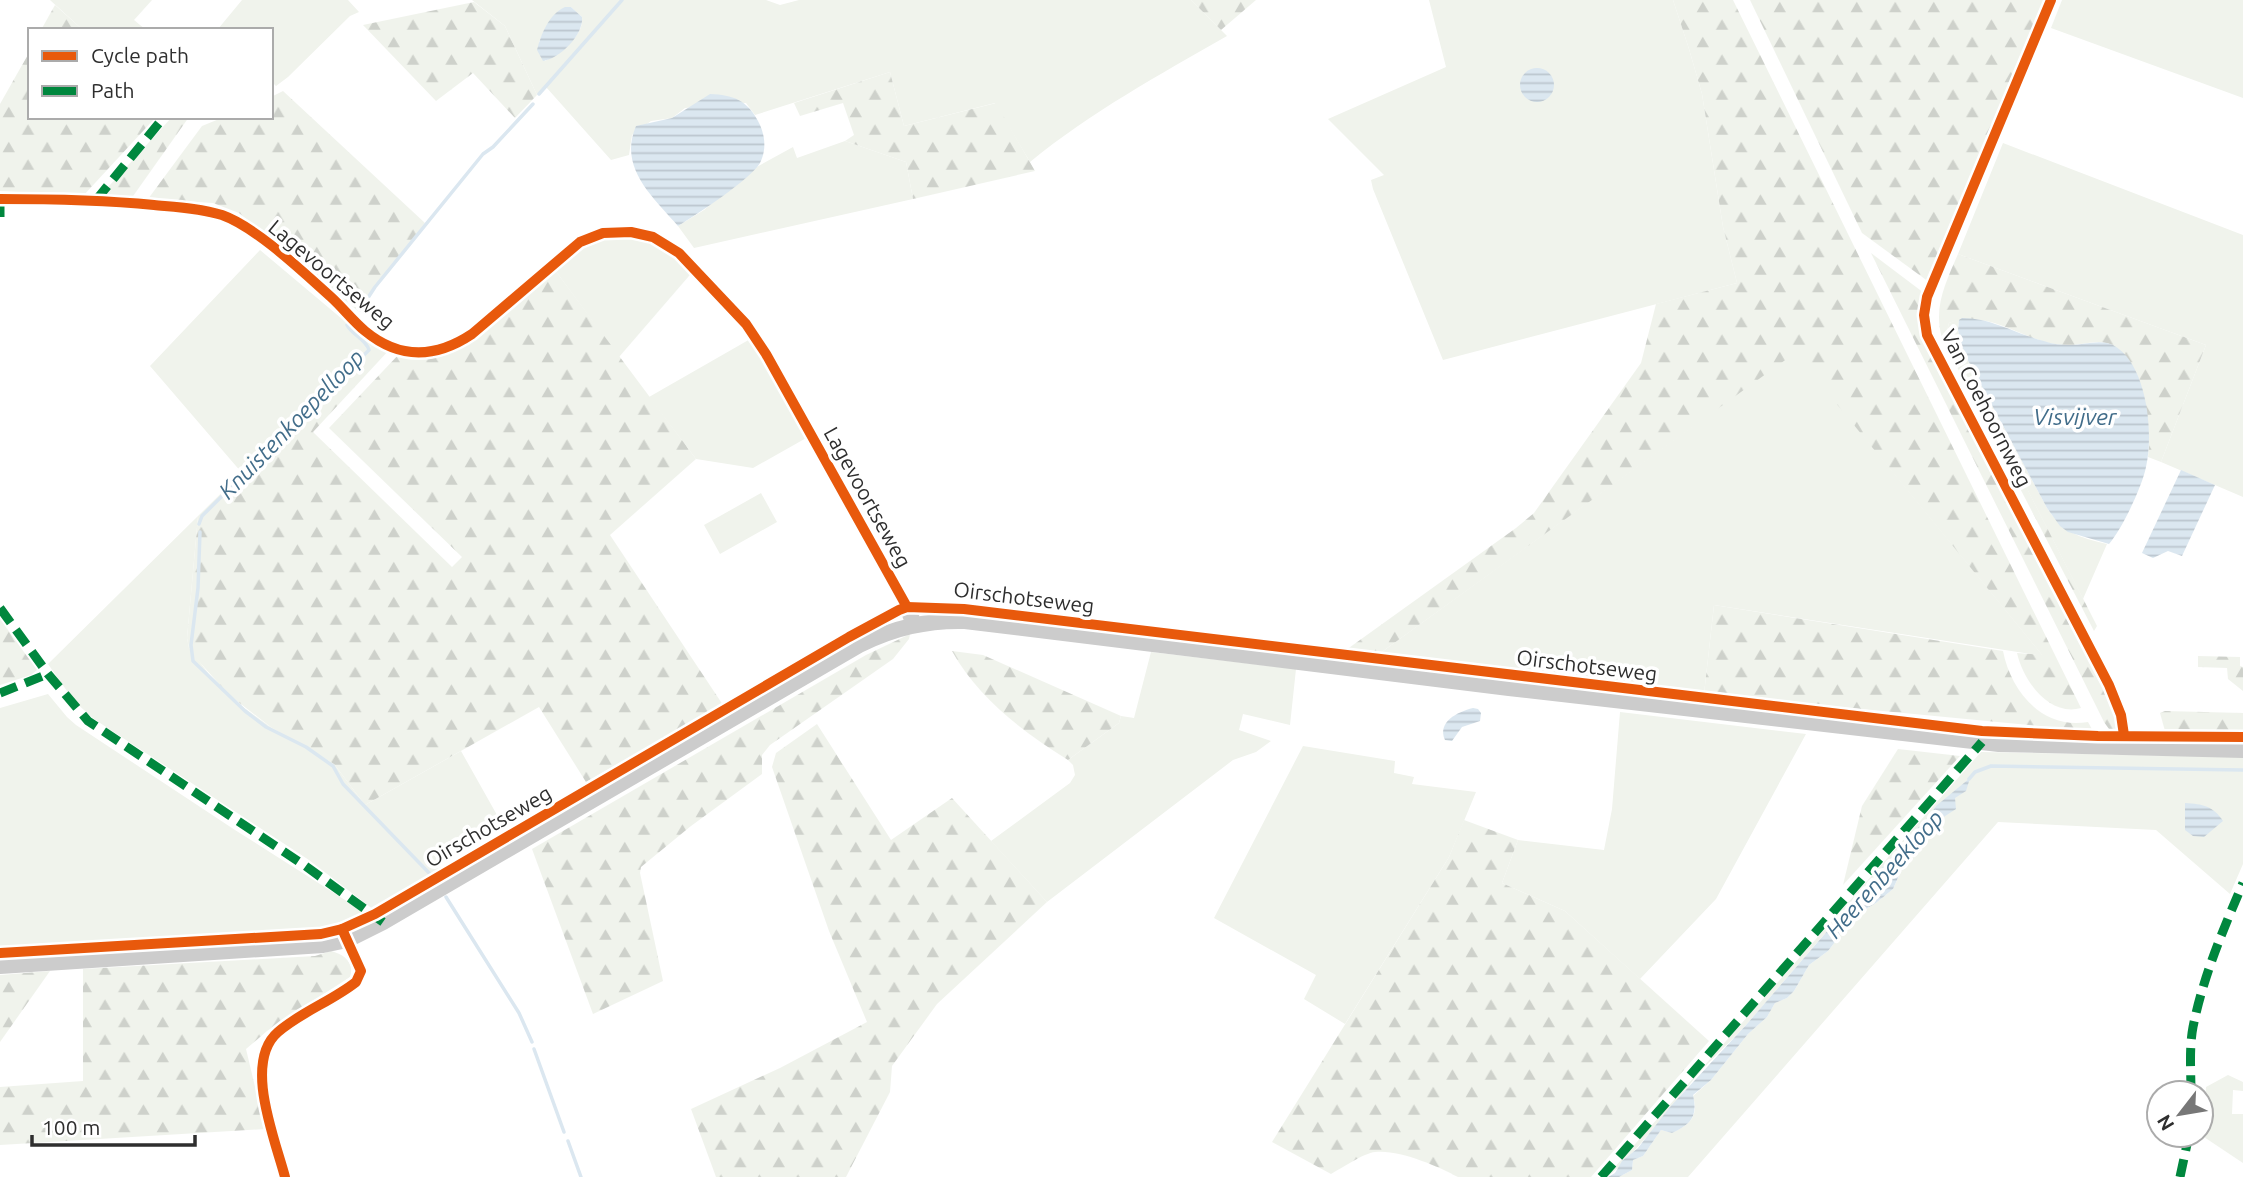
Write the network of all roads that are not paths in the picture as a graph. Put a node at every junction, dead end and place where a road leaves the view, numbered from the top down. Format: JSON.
{"nodes":[{"id":1,"x":2051,"y":0,"type":"edge"},
{"id":2,"x":0,"y":199,"type":"edge"},
{"id":3,"x":907,"y":607,"type":"joint"},
{"id":4,"x":914,"y":624,"type":"junction"},
{"id":5,"x":2124,"y":748,"type":"junction"},
{"id":6,"x":2243,"y":750,"type":"edge"},
{"id":7,"x":347,"y":940,"type":"junction"},
{"id":8,"x":0,"y":966,"type":"edge"},
{"id":9,"x":285,"y":1177,"type":"edge"}],
"edges":[{"from":1,"to":5,"type":"street","name":"Van Coehoornweg"},
{"from":2,"to":3,"type":"street","name":"Lagevoortseweg"},
{"from":3,"to":4,"type":"street","name":"Lagevoortseweg"},
{"from":4,"to":5,"type":"street","name":"Oirschotseweg"},
{"from":4,"to":7,"type":"street","name":"Oirschotseweg"},
{"from":5,"to":6,"type":"street","name":"Oirschotseweg"},
{"from":7,"to":8,"type":"street","name":"Oirschotseweg"},
{"from":7,"to":9,"type":"street"}]}
